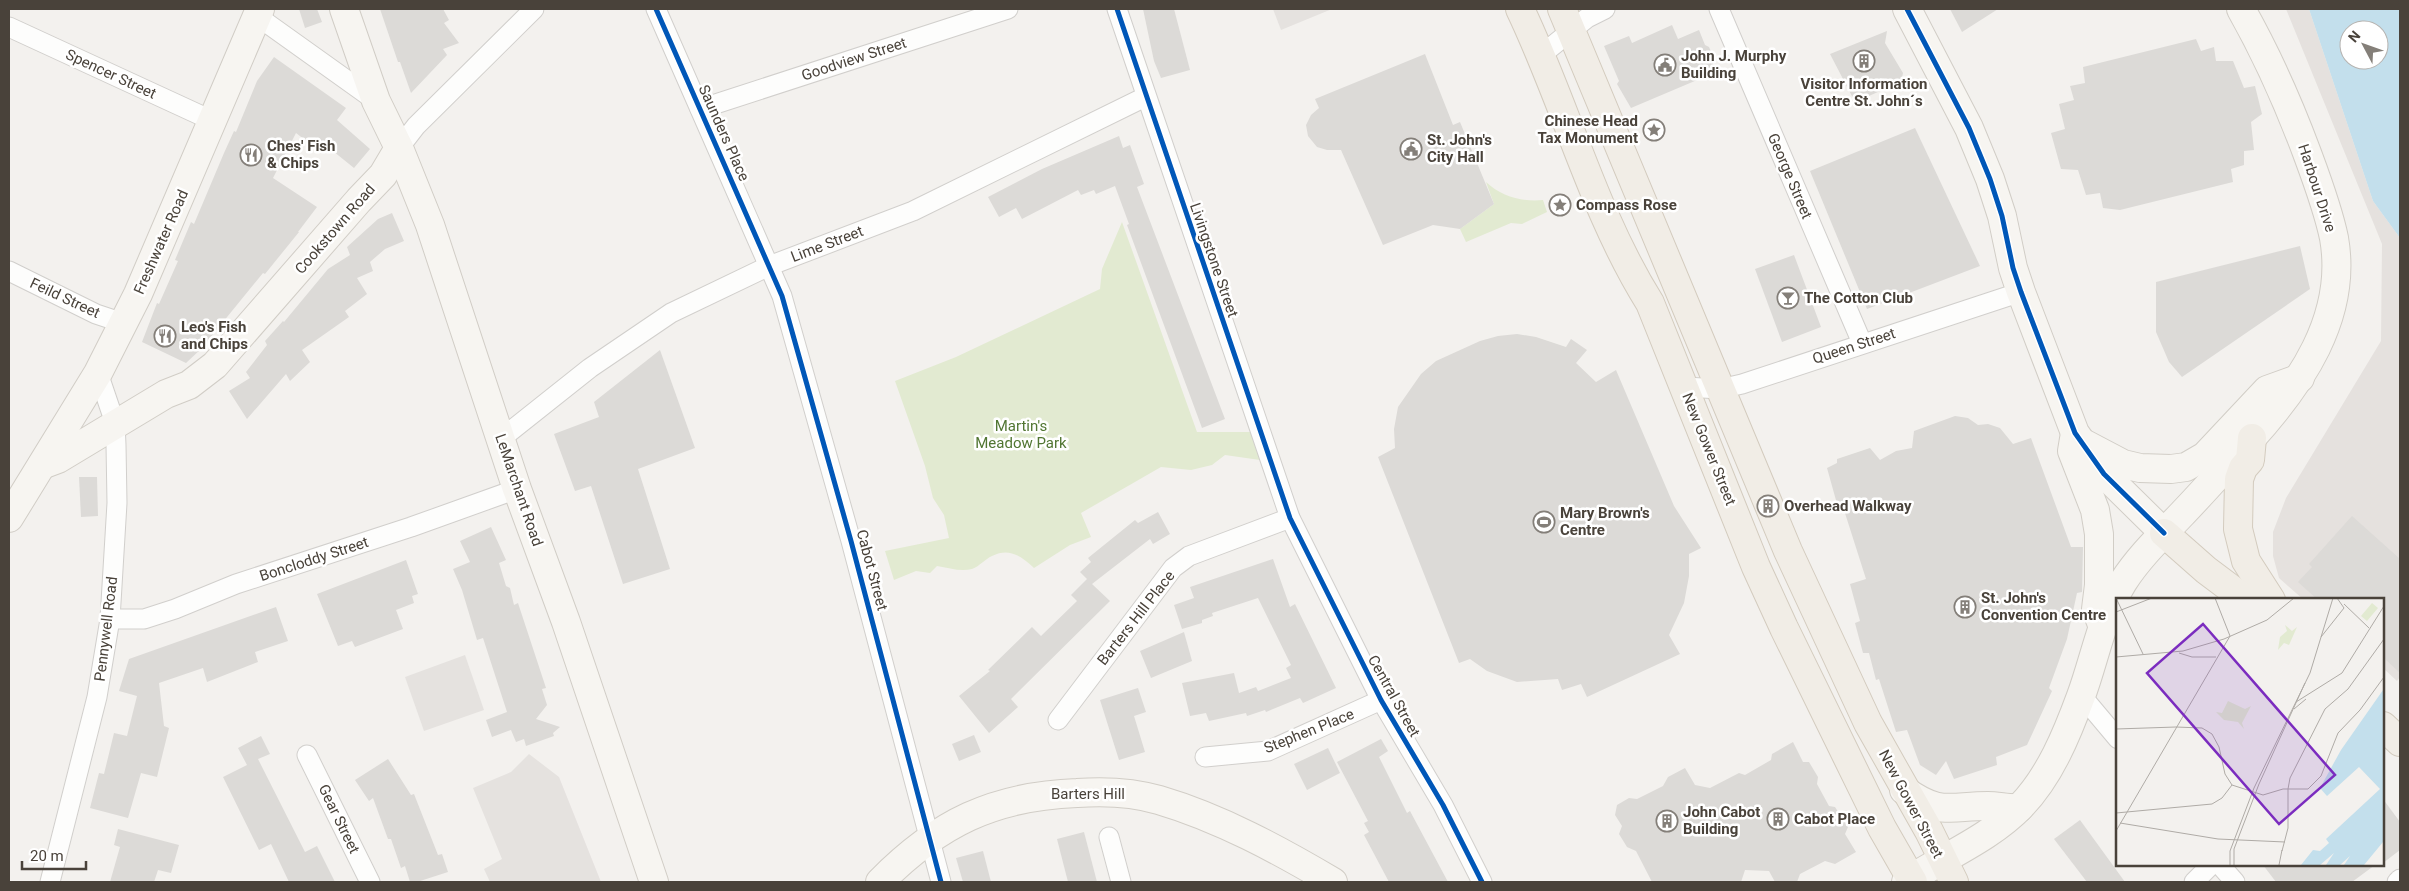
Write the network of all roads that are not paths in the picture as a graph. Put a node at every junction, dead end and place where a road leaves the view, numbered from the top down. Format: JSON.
{"nodes":[{"id":1,"x":344,"y":9,"type":"edge"},
{"id":2,"x":534,"y":9,"type":"edge"},
{"id":3,"x":656,"y":9,"type":"edge"},
{"id":4,"x":1008,"y":9,"type":"edge"},
{"id":5,"x":1116,"y":9,"type":"edge"},
{"id":6,"x":1520,"y":9,"type":"edge"},
{"id":7,"x":1605,"y":9,"type":"edge"},
{"id":8,"x":1719,"y":9,"type":"edge"},
{"id":9,"x":1908,"y":9,"type":"edge"},
{"id":10,"x":2241,"y":9,"type":"edge"},
{"id":11,"x":259,"y":12,"type":"edge"},
{"id":12,"x":1567,"y":20,"type":"edge"},
{"id":13,"x":9,"y":27,"type":"edge"},
{"id":14,"x":1540,"y":56,"type":"junction"},
{"id":15,"x":1145,"y":97,"type":"junction"},
{"id":16,"x":376,"y":101,"type":"junction"},
{"id":17,"x":700,"y":110,"type":"junction"},
{"id":18,"x":213,"y":121,"type":"junction"},
{"id":19,"x":399,"y":148,"type":"junction"},
{"id":20,"x":769,"y":266,"type":"junction"},
{"id":21,"x":9,"y":271,"type":"edge"},
{"id":22,"x":2021,"y":292,"type":"junction"},
{"id":23,"x":123,"y":323,"type":"junction"},
{"id":24,"x":1862,"y":343,"type":"junction"},
{"id":25,"x":98,"y":373,"type":"junction"},
{"id":26,"x":2300,"y":378,"type":"junction"},
{"id":27,"x":1685,"y":387,"type":"junction"},
{"id":28,"x":1720,"y":389,"type":"junction"},
{"id":29,"x":114,"y":423,"type":"junction"},
{"id":30,"x":2077,"y":437,"type":"junction"},
{"id":31,"x":502,"y":438,"type":"junction"},
{"id":32,"x":2252,"y":438,"type":"junction"},
{"id":33,"x":42,"y":465,"type":"junction"},
{"id":34,"x":517,"y":489,"type":"junction"},
{"id":35,"x":9,"y":518,"type":"edge"},
{"id":36,"x":1290,"y":518,"type":"junction"},
{"id":37,"x":2164,"y":533,"type":"junction"},
{"id":38,"x":2116,"y":598,"type":"edge"},
{"id":39,"x":2243,"y":598,"type":"edge"},
{"id":40,"x":2269,"y":598,"type":"edge"},
{"id":41,"x":2116,"y":599,"type":"edge"},
{"id":42,"x":110,"y":619,"type":"junction"},
{"id":43,"x":2103,"y":628,"type":"junction"},
{"id":44,"x":2081,"y":695,"type":"junction"},
{"id":45,"x":1381,"y":700,"type":"junction"},
{"id":46,"x":1058,"y":720,"type":"dead end"},
{"id":47,"x":2116,"y":737,"type":"edge"},
{"id":48,"x":307,"y":755,"type":"dead end"},
{"id":49,"x":1205,"y":757,"type":"dead end"},
{"id":50,"x":1904,"y":790,"type":"junction"},
{"id":51,"x":2019,"y":808,"type":"junction"},
{"id":52,"x":1109,"y":836,"type":"dead end"},
{"id":53,"x":930,"y":838,"type":"junction"},
{"id":54,"x":2210,"y":866,"type":"edge"},
{"id":55,"x":2221,"y":866,"type":"edge"},
{"id":56,"x":1948,"y":872,"type":"edge"},
{"id":57,"x":2400,"y":879,"type":"edge"},
{"id":58,"x":1910,"y":881,"type":"edge"},
{"id":59,"x":50,"y":882,"type":"edge"},
{"id":60,"x":370,"y":882,"type":"edge"},
{"id":61,"x":654,"y":882,"type":"edge"},
{"id":62,"x":880,"y":882,"type":"edge"},
{"id":63,"x":941,"y":882,"type":"edge"},
{"id":64,"x":1121,"y":882,"type":"edge"},
{"id":65,"x":1333,"y":882,"type":"edge"},
{"id":66,"x":1482,"y":882,"type":"edge"},
{"id":67,"x":2194,"y":882,"type":"edge"},
{"id":68,"x":2235,"y":882,"type":"edge"},
{"id":69,"x":2397,"y":882,"type":"edge"}],
"edges":[{"from":1,"to":16,"type":"main road","name":"LeMarchant Road"},
{"from":2,"to":19,"type":"street","name":"Cookstown Road"},
{"from":3,"to":17,"type":"street","name":"Saunders Place"},
{"from":4,"to":17,"type":"street","name":"Goodview Street"},
{"from":5,"to":15,"type":"street","name":"Livingstone Street"},
{"from":6,"to":14,"type":"main road","name":"New Gower Street"},
{"from":7,"to":12,"type":"street"},
{"from":8,"to":24,"type":"street","name":"George Street"},
{"from":9,"to":22,"type":"main road"},
{"from":10,"to":26,"type":"main road","name":"Harbour Drive"},
{"from":11,"to":16,"type":"street","name":"LeMarchant Road"},
{"from":11,"to":18,"type":"main road","name":"Freshwater Road"},
{"from":12,"to":14,"type":"street"},
{"from":12,"to":28,"type":"main road","name":"New Gower Street"},
{"from":13,"to":18,"type":"street","name":"Spencer Street"},
{"from":14,"to":27,"type":"main road","name":"New Gower Street"},
{"from":15,"to":20,"type":"street","name":"Lime Street"},
{"from":15,"to":36,"type":"street","name":"Livingstone Street"},
{"from":16,"to":19,"type":"main road","name":"LeMarchant Road"},
{"from":17,"to":20,"type":"street","name":"Saunders Place"},
{"from":18,"to":23,"type":"main road","name":"Freshwater Road"},
{"from":19,"to":29,"type":"main road","name":"Cookstown Road"},
{"from":19,"to":31,"type":"main road","name":"LeMarchant Road"},
{"from":20,"to":31,"type":"street","name":"Lime Street"},
{"from":20,"to":53,"type":"street","name":"Cabot Street"},
{"from":21,"to":23,"type":"street","name":"Feild Street"},
{"from":22,"to":24,"type":"street","name":"Queen Street"},
{"from":22,"to":30,"type":"main road"},
{"from":23,"to":25,"type":"main road","name":"Freshwater Road"},
{"from":24,"to":28,"type":"street","name":"Queen Street"},
{"from":25,"to":29,"type":"street","name":"Pennywell Road"},
{"from":25,"to":33,"type":"main road","name":"Freshwater Road"},
{"from":26,"to":30,"type":"main road"},
{"from":26,"to":32,"type":"main road","name":"Harbour Drive"},
{"from":27,"to":28,"type":"street","name":"Queen Street"},
{"from":27,"to":58,"type":"main road","name":"New Gower Street"},
{"from":28,"to":50,"type":"main road","name":"New Gower Street"},
{"from":29,"to":33,"type":"main road"},
{"from":29,"to":42,"type":"street","name":"Pennywell Road"},
{"from":30,"to":37,"type":"main road"},
{"from":30,"to":43,"type":"main road"},
{"from":31,"to":34,"type":"main road","name":"LeMarchant Road"},
{"from":32,"to":37,"type":"main road","name":"Harbour Drive"},
{"from":32,"to":40,"type":"main road"},
{"from":33,"to":35,"type":"main road","name":"Freshwater Road"},
{"from":34,"to":42,"type":"street","name":"Boncloddy Street"},
{"from":34,"to":61,"type":"main road","name":"LeMarchant Road"},
{"from":36,"to":45,"type":"street","name":"Central Street"},
{"from":36,"to":46,"type":"street","name":"Barters Hill Place"},
{"from":37,"to":38,"type":"main road","name":"Harbour Drive"},
{"from":37,"to":39,"type":"main road"},
{"from":41,"to":43,"type":"main road","name":"Harbour Drive"},
{"from":42,"to":59,"type":"street","name":"Pennywell Road"},
{"from":43,"to":44,"type":"main road","name":"Harbour Drive"},
{"from":44,"to":47,"type":"street"},
{"from":44,"to":51,"type":"main road","name":"Harbour Drive"},
{"from":45,"to":49,"type":"street","name":"Stephen Place"},
{"from":45,"to":66,"type":"street","name":"Central Street"},
{"from":48,"to":60,"type":"street","name":"Gear Street"},
{"from":50,"to":51,"type":"main road"},
{"from":50,"to":56,"type":"main road","name":"New Gower Street"},
{"from":51,"to":56,"type":"main road","name":"Harbour Drive"},
{"from":52,"to":64,"type":"street"},
{"from":53,"to":62,"type":"main road","name":"Barters Hill"},
{"from":53,"to":63,"type":"street","name":"Cabot Street"},
{"from":53,"to":65,"type":"main road","name":"Barters Hill"},
{"from":54,"to":67,"type":"street"},
{"from":55,"to":68,"type":"street"},
{"from":56,"to":58,"type":"main road"},
{"from":57,"to":69,"type":"street"}]}
